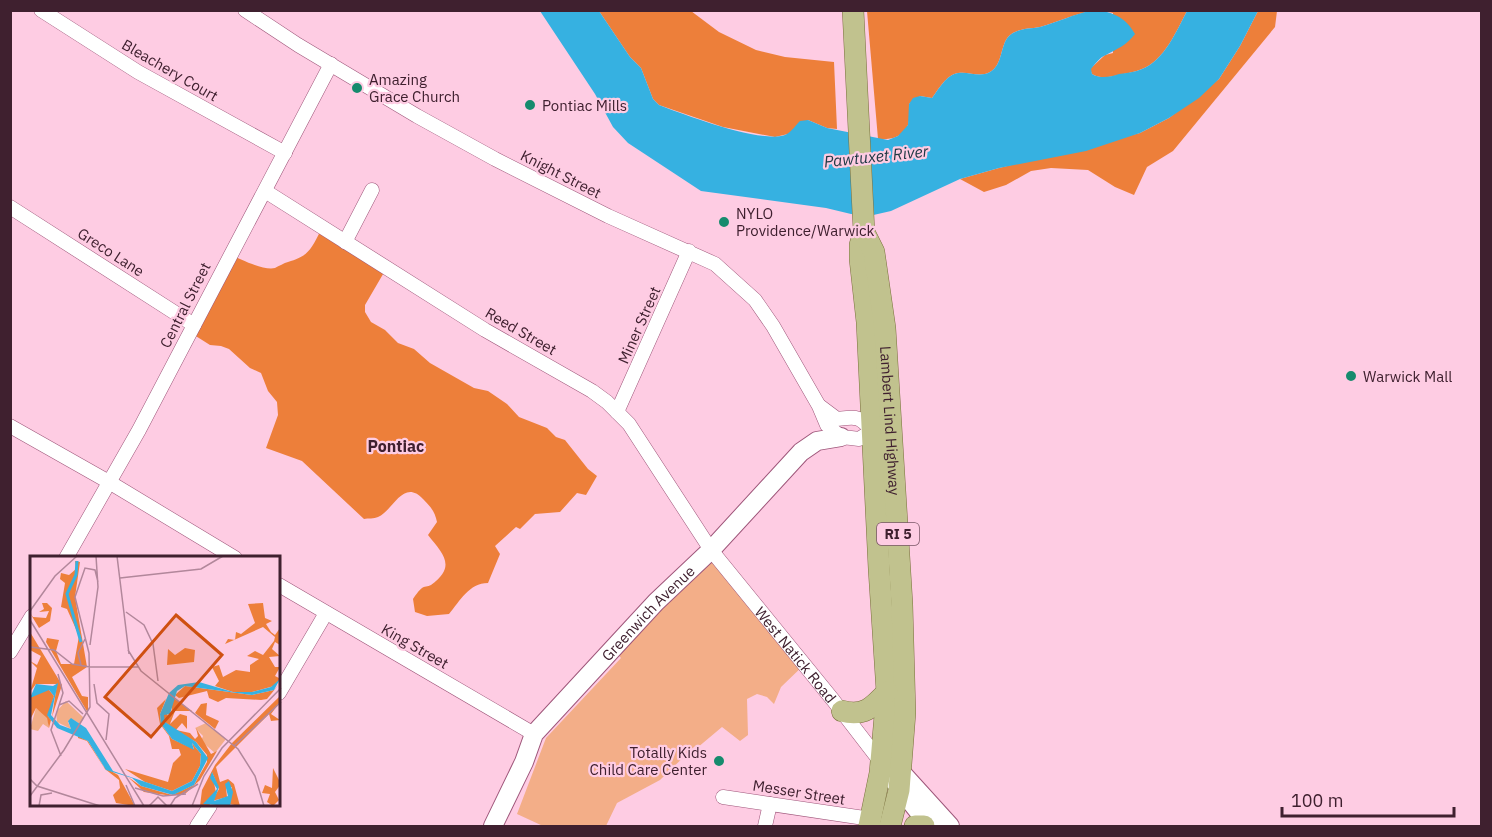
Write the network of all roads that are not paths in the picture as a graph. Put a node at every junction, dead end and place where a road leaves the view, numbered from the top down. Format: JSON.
{"nodes":[{"id":1,"x":41,"y":10,"type":"edge"},
{"id":2,"x":245,"y":10,"type":"edge"},
{"id":3,"x":853,"y":10,"type":"edge"},
{"id":4,"x":331,"y":64,"type":"junction"},
{"id":5,"x":285,"y":153,"type":"junction"},
{"id":6,"x":372,"y":190,"type":"dead end"},
{"id":7,"x":265,"y":191,"type":"junction"},
{"id":8,"x":10,"y":207,"type":"edge"},
{"id":9,"x":345,"y":242,"type":"junction"},
{"id":10,"x":689,"y":251,"type":"junction"},
{"id":11,"x":194,"y":325,"type":"junction"},
{"id":12,"x":819,"y":406,"type":"junction"},
{"id":13,"x":617,"y":412,"type":"junction"},
{"id":14,"x":10,"y":426,"type":"edge"},
{"id":15,"x":882,"y":431,"type":"junction"},
{"id":16,"x":841,"y":437,"type":"junction"},
{"id":17,"x":109,"y":482,"type":"junction"},
{"id":18,"x":711,"y":550,"type":"junction"},
{"id":19,"x":67,"y":556,"type":"edge"},
{"id":20,"x":232,"y":556,"type":"edge"},
{"id":21,"x":280,"y":586,"type":"edge"},
{"id":22,"x":326,"y":613,"type":"junction"},
{"id":23,"x":30,"y":619,"type":"edge"},
{"id":24,"x":10,"y":652,"type":"edge"},
{"id":25,"x":280,"y":691,"type":"edge"},
{"id":26,"x":887,"y":692,"type":"junction"},
{"id":27,"x":842,"y":711,"type":"junction"},
{"id":28,"x":534,"y":734,"type":"junction"},
{"id":29,"x":880,"y":761,"type":"junction"},
{"id":30,"x":900,"y":781,"type":"junction"},
{"id":31,"x":723,"y":797,"type":"dead end"},
{"id":32,"x":770,"y":804,"type":"junction"},
{"id":33,"x":209,"y":807,"type":"edge"},
{"id":34,"x":877,"y":824,"type":"edge"},
{"id":35,"x":197,"y":826,"type":"edge"},
{"id":36,"x":493,"y":826,"type":"edge"},
{"id":37,"x":765,"y":826,"type":"edge"},
{"id":38,"x":915,"y":826,"type":"edge"},
{"id":39,"x":924,"y":826,"type":"edge"},
{"id":40,"x":930,"y":826,"type":"edge"},
{"id":41,"x":950,"y":826,"type":"edge"}],
"edges":[{"from":1,"to":5,"type":"street","name":"Bleachery Court"},
{"from":2,"to":4,"type":"street","name":"Knight Street"},
{"from":3,"to":15,"type":"main road","name":"Lambert Lind Highway","number":"RI 5"},
{"from":4,"to":5,"type":"street","name":"Central Street"},
{"from":4,"to":10,"type":"street","name":"Knight Street"},
{"from":5,"to":7,"type":"street","name":"Central Street"},
{"from":6,"to":9,"type":"street"},
{"from":7,"to":9,"type":"street","name":"Reed Street"},
{"from":7,"to":11,"type":"street","name":"Central Street"},
{"from":8,"to":11,"type":"street","name":"Greco Lane"},
{"from":9,"to":13,"type":"street","name":"Reed Street"},
{"from":10,"to":12,"type":"street","name":"Knight Street"},
{"from":10,"to":13,"type":"street","name":"Miner Street"},
{"from":11,"to":17,"type":"street","name":"Central Street"},
{"from":12,"to":15,"type":"street"},
{"from":12,"to":16,"type":"street","name":"Knight Street"},
{"from":13,"to":18,"type":"street","name":"Reed Street"},
{"from":14,"to":17,"type":"street"},
{"from":15,"to":16,"type":"street"},
{"from":15,"to":26,"type":"main road","name":"Lambert Lind Highway","number":"RI 5"},
{"from":15,"to":30,"type":"main road","name":"Lambert Lind Highway","number":"RI 5"},
{"from":16,"to":18,"type":"street","name":"Greenwich Avenue"},
{"from":17,"to":19,"type":"street","name":"Central Street"},
{"from":17,"to":20,"type":"street"},
{"from":18,"to":27,"type":"street","name":"West Natick Road"},
{"from":18,"to":28,"type":"street","name":"Greenwich Avenue"},
{"from":21,"to":22,"type":"street","name":"King Street"},
{"from":22,"to":25,"type":"street"},
{"from":22,"to":28,"type":"street","name":"King Street"},
{"from":23,"to":24,"type":"street"},
{"from":26,"to":27,"type":"main road"},
{"from":26,"to":29,"type":"main road","name":"Lambert Lind Highway","number":"RI 5"},
{"from":27,"to":29,"type":"street","name":"West Natick Road"},
{"from":28,"to":36,"type":"street","name":"Greenwich Avenue"},
{"from":29,"to":30,"type":"street","name":"West Natick Road"},
{"from":29,"to":34,"type":"main road","name":"Lambert Lind Highway","number":"RI 5"},
{"from":30,"to":34,"type":"main road","name":"Lambert Lind Highway","number":"RI 5"},
{"from":30,"to":40,"type":"street","name":"West Natick Road"},
{"from":30,"to":41,"type":"street","name":"West Natick Road"},
{"from":31,"to":32,"type":"street","name":"Messer Street"},
{"from":32,"to":34,"type":"street","name":"Messer Street"},
{"from":32,"to":37,"type":"street"},
{"from":33,"to":35,"type":"street"},
{"from":38,"to":39,"type":"main road"}]}
